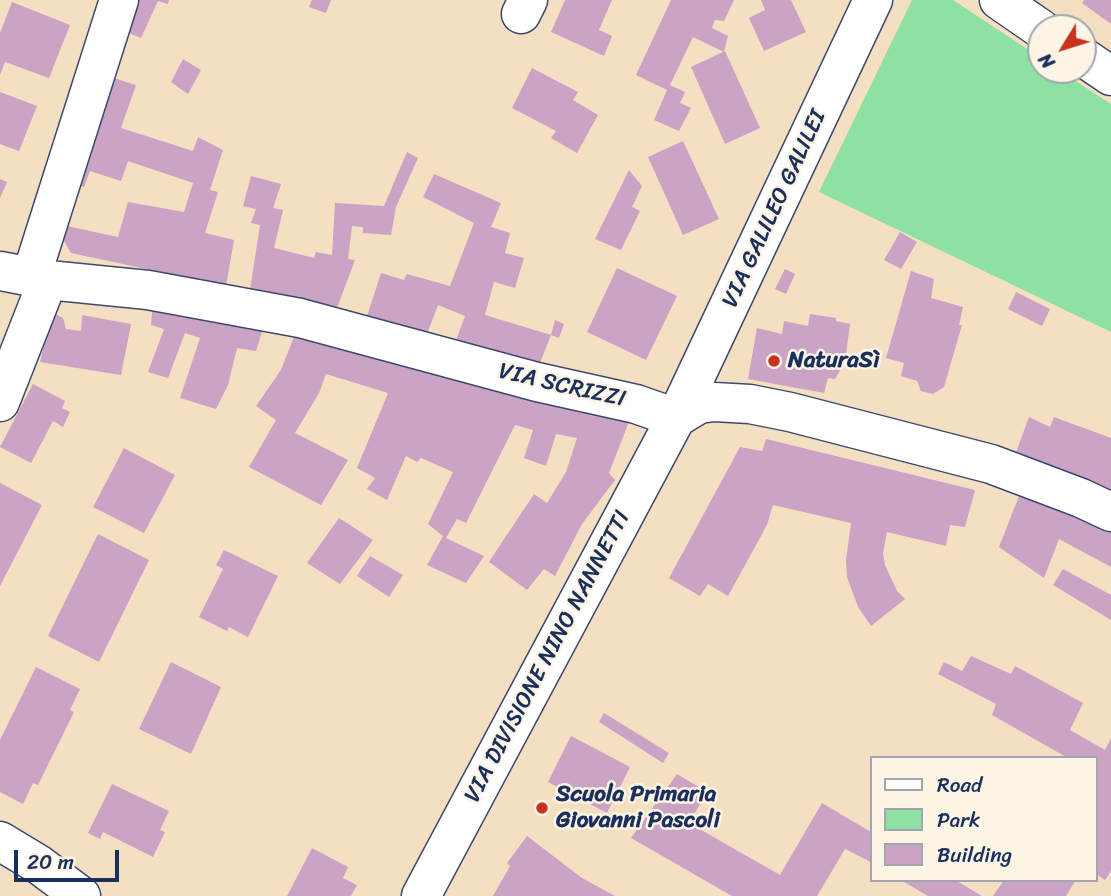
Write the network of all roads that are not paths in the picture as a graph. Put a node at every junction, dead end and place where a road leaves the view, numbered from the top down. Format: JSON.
{"nodes":[{"id":1,"x":119,"y":0,"type":"edge"},
{"id":2,"x":873,"y":0,"type":"edge"},
{"id":3,"x":999,"y":0,"type":"edge"},
{"id":4,"x":1027,"y":19,"type":"edge"},
{"id":5,"x":26,"y":276,"type":"edge"},
{"id":6,"x":0,"y":402,"type":"edge"},
{"id":7,"x":676,"y":418,"type":"junction"},
{"id":8,"x":1111,"y":512,"type":"edge"},
{"id":9,"x":0,"y":841,"type":"edge"},
{"id":10,"x":81,"y":896,"type":"edge"},
{"id":11,"x":421,"y":896,"type":"edge"}],
"edges":[{"from":1,"to":5,"type":"street"},
{"from":2,"to":7,"type":"street","name":"VIA GALILEO GALILEI"},
{"from":3,"to":4,"type":"street"},
{"from":5,"to":6,"type":"street"},
{"from":5,"to":7,"type":"street","name":"VIA SCRIZZI"},
{"from":7,"to":8,"type":"street"},
{"from":7,"to":11,"type":"street","name":"VIA DIVISIONE NINO NANNETTI"},
{"from":9,"to":10,"type":"street"}]}
